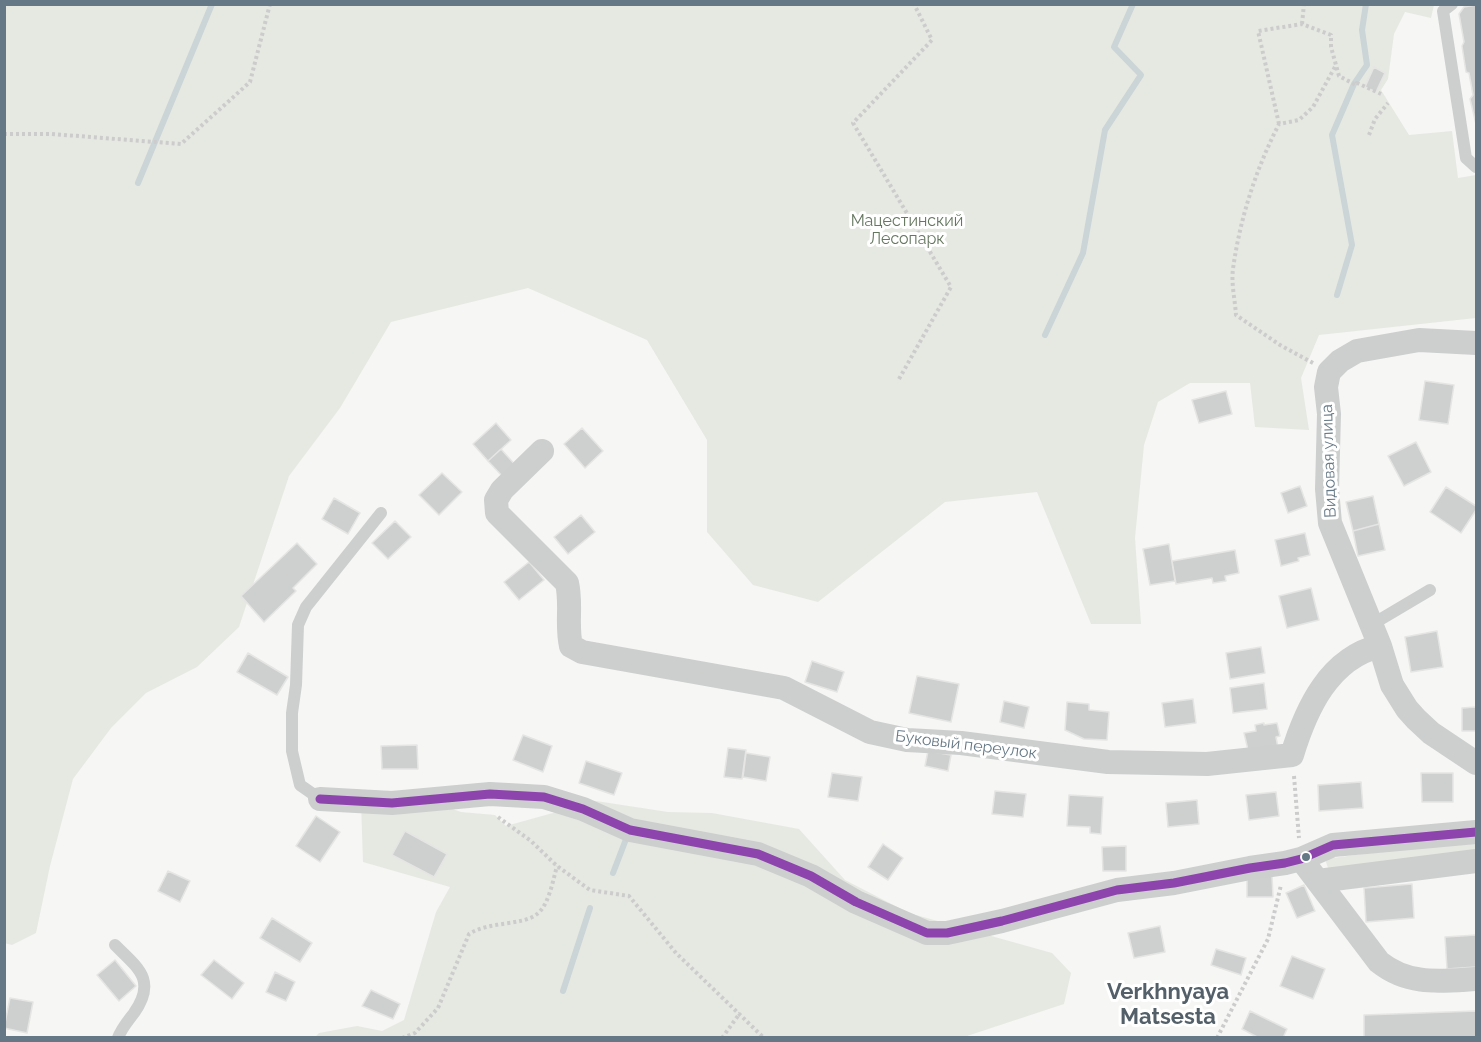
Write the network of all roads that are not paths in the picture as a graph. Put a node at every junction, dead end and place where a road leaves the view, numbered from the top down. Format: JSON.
{"nodes":[{"id":1,"x":1452,"y":4,"type":"edge"},
{"id":2,"x":1476,"y":166,"type":"edge"},
{"id":3,"x":1476,"y":343,"type":"edge"},
{"id":4,"x":542,"y":451,"type":"dead end"},
{"id":5,"x":381,"y":513,"type":"dead end"},
{"id":6,"x":1430,"y":590,"type":"dead end"},
{"id":7,"x":1375,"y":636,"type":"junction"},
{"id":8,"x":1476,"y":763,"type":"edge"},
{"id":9,"x":320,"y":800,"type":"joint"},
{"id":10,"x":1476,"y":832,"type":"edge"},
{"id":11,"x":1293,"y":861,"type":"junction"},
{"id":12,"x":1476,"y":861,"type":"edge"},
{"id":13,"x":1318,"y":881,"type":"junction"},
{"id":14,"x":115,"y":945,"type":"dead end"},
{"id":15,"x":1476,"y":979,"type":"edge"},
{"id":16,"x":118,"y":1038,"type":"edge"}],
"edges":[{"from":1,"to":2,"type":"lane"},
{"from":3,"to":7,"type":"street","name":"Видовая улица"},
{"from":4,"to":7,"type":"street","name":"Буковый переулок"},
{"from":5,"to":9,"type":"lane"},
{"from":6,"to":7,"type":"lane"},
{"from":7,"to":8,"type":"street","name":"Видовая улица"},
{"from":9,"to":11,"type":"street"},
{"from":10,"to":11,"type":"street"},
{"from":11,"to":13,"type":"street"},
{"from":12,"to":13,"type":"street"},
{"from":13,"to":15,"type":"street"},
{"from":14,"to":16,"type":"lane"}]}
